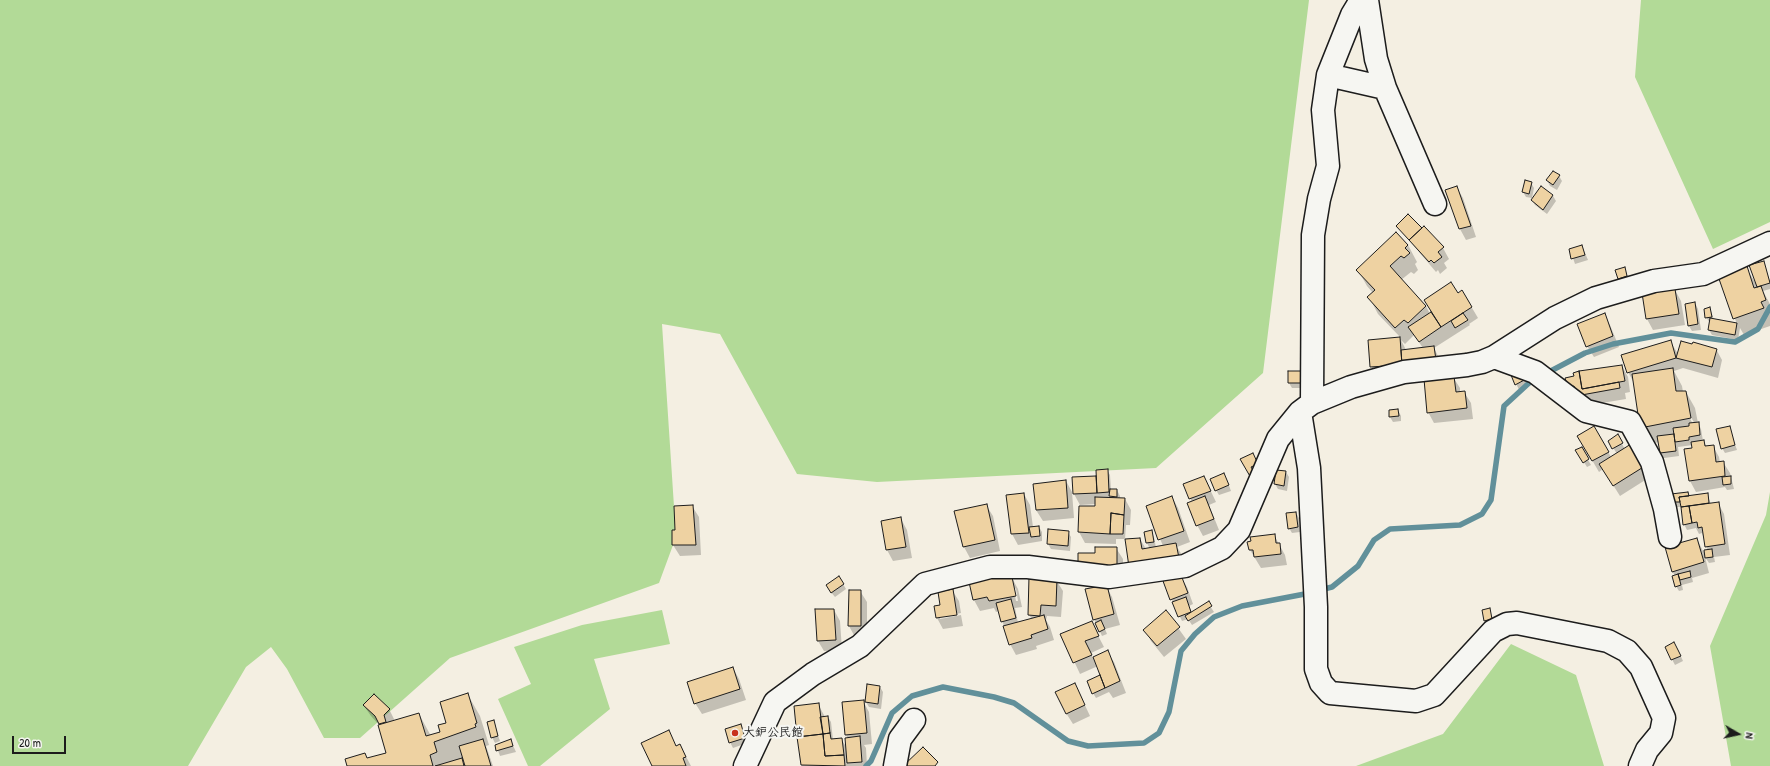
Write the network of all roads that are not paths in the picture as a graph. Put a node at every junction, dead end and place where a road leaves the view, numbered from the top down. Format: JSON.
{"nodes":[{"id":1,"x":1360,"y":0,"type":"edge"},
{"id":2,"x":1367,"y":0,"type":"edge"},
{"id":3,"x":1328,"y":75,"type":"junction"},
{"id":4,"x":1385,"y":88,"type":"junction"},
{"id":5,"x":1435,"y":204,"type":"dead end"},
{"id":6,"x":1770,"y":243,"type":"edge"},
{"id":7,"x":1494,"y":357,"type":"junction"},
{"id":8,"x":1306,"y":408,"type":"junction"},
{"id":9,"x":1670,"y":537,"type":"dead end"},
{"id":10,"x":914,"y":720,"type":"dead end"},
{"id":11,"x":745,"y":766,"type":"edge"},
{"id":12,"x":895,"y":766,"type":"edge"},
{"id":13,"x":1640,"y":766,"type":"edge"}],
"edges":[{"from":1,"to":3,"type":"street"},
{"from":2,"to":4,"type":"street"},
{"from":3,"to":4,"type":"street"},
{"from":3,"to":8,"type":"street"},
{"from":4,"to":5,"type":"street"},
{"from":6,"to":7,"type":"street"},
{"from":7,"to":8,"type":"street"},
{"from":7,"to":9,"type":"street"},
{"from":8,"to":11,"type":"street"},
{"from":8,"to":13,"type":"street"},
{"from":10,"to":12,"type":"street"}]}
